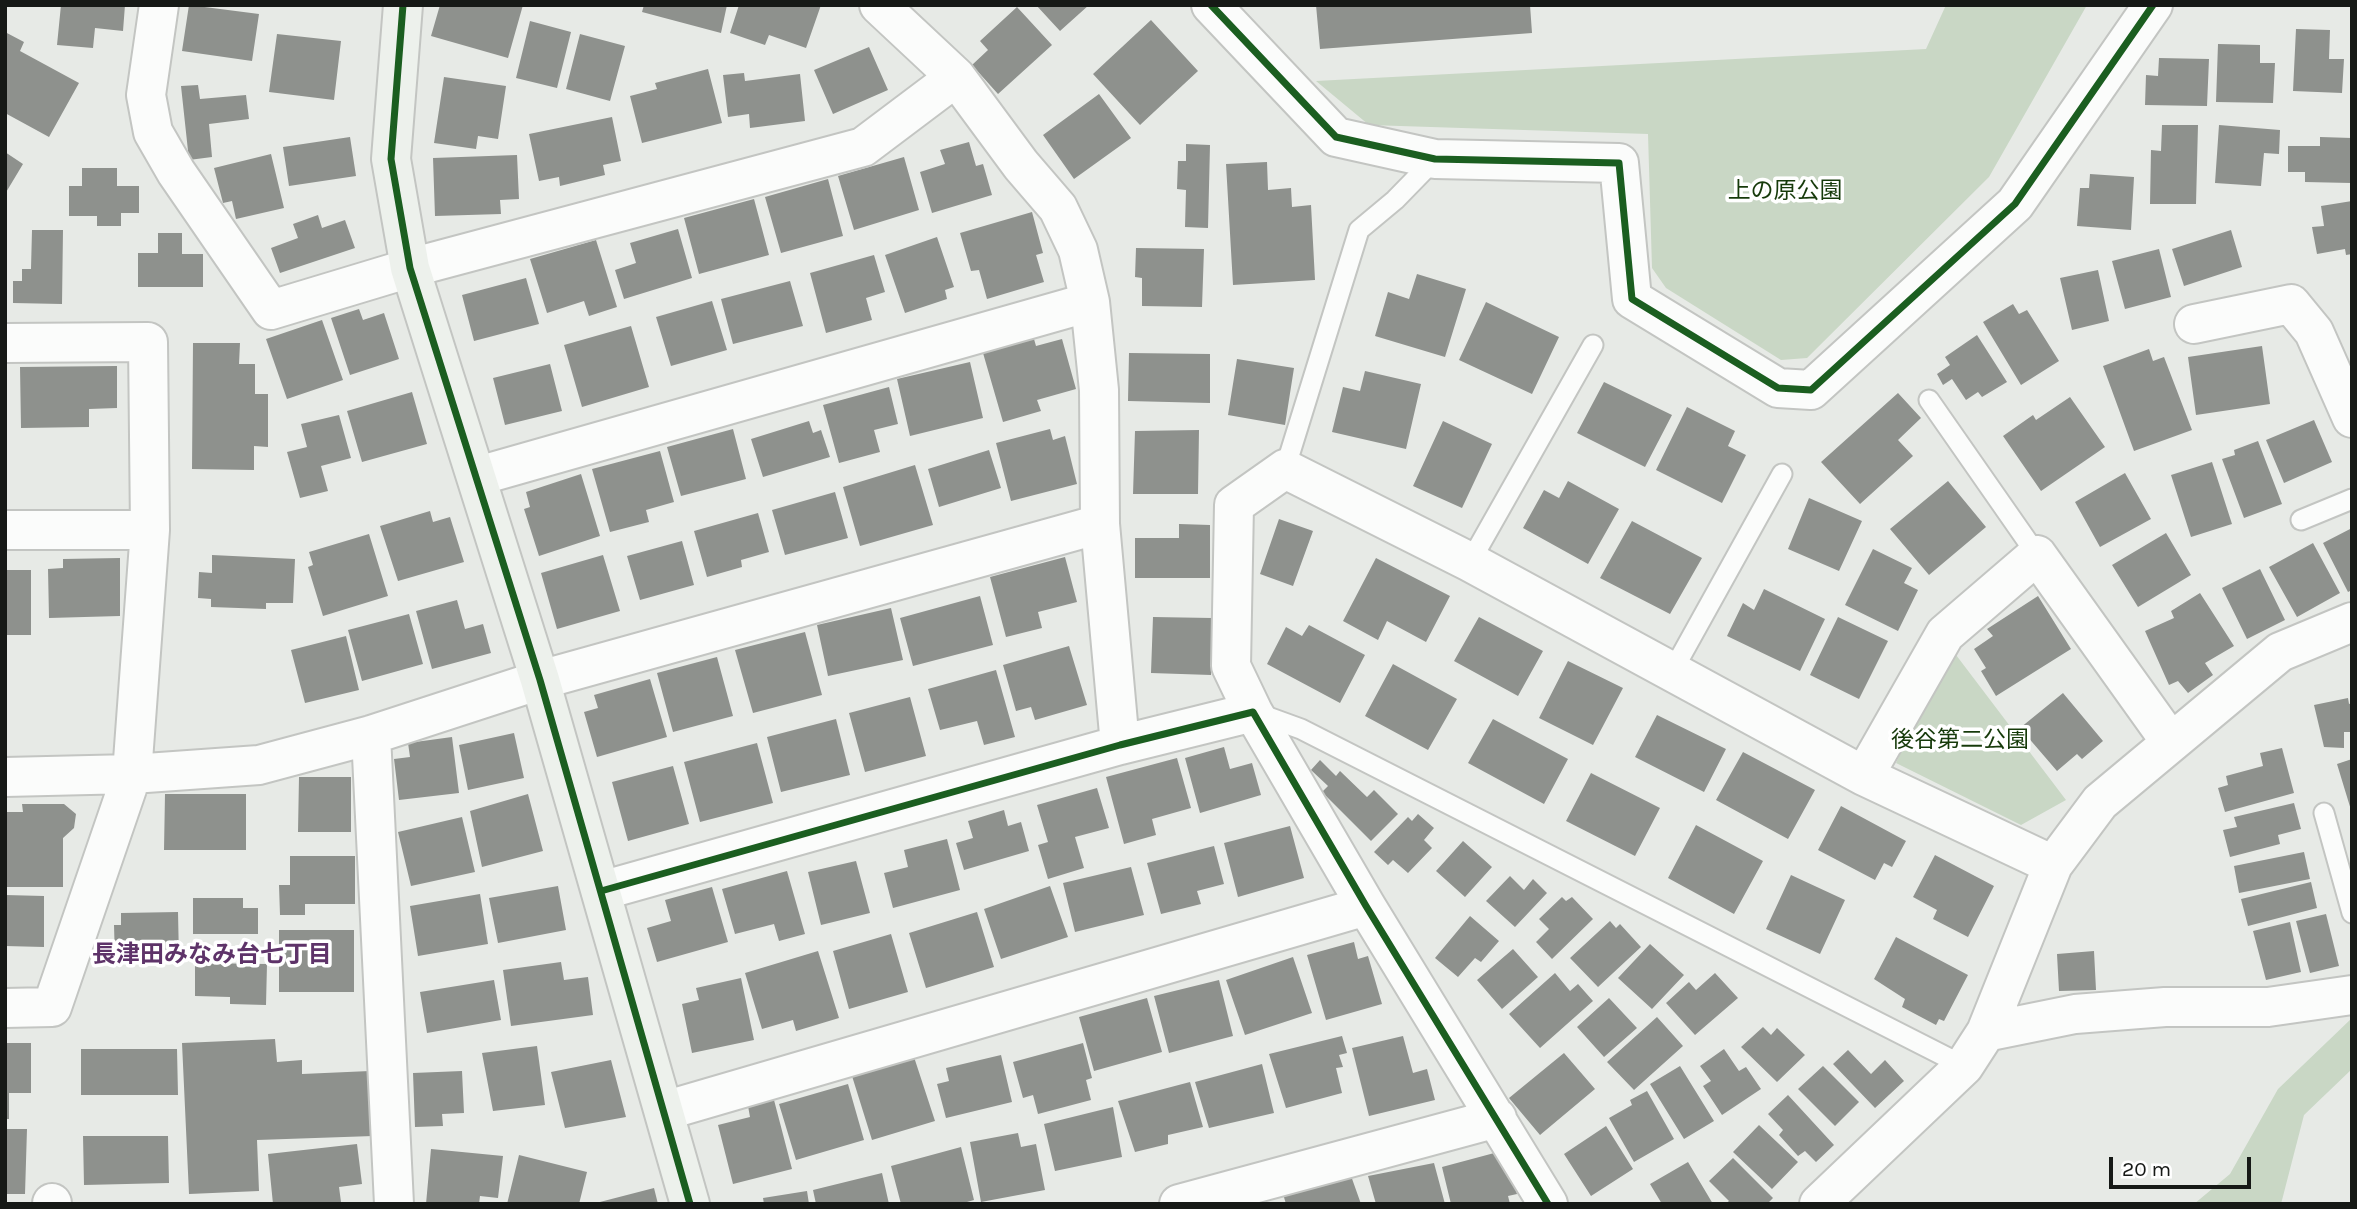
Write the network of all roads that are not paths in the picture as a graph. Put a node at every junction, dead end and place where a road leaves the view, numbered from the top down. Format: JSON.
{"nodes":[{"id":1,"x":159,"y":5,"type":"edge"},
{"id":2,"x":403,"y":5,"type":"edge"},
{"id":3,"x":879,"y":5,"type":"edge"},
{"id":4,"x":1211,"y":5,"type":"edge"},
{"id":5,"x":2153,"y":5,"type":"edge"},
{"id":6,"x":956,"y":77,"type":"junction"},
{"id":7,"x":1435,"y":159,"type":"junction"},
{"id":8,"x":411,"y":268,"type":"junction"},
{"id":9,"x":1090,"y":302,"type":"junction"},
{"id":10,"x":2194,"y":324,"type":"dead end"},
{"id":11,"x":5,"y":343,"type":"edge"},
{"id":12,"x":1593,"y":345,"type":"dead end"},
{"id":13,"x":1929,"y":400,"type":"dead end"},
{"id":14,"x":2352,"y":418,"type":"edge"},
{"id":15,"x":1285,"y":469,"type":"junction"},
{"id":16,"x":1782,"y":474,"type":"dead end"},
{"id":17,"x":478,"y":477,"type":"junction"},
{"id":18,"x":2352,"y":499,"type":"edge"},
{"id":19,"x":2301,"y":520,"type":"dead end"},
{"id":20,"x":1100,"y":524,"type":"junction"},
{"id":21,"x":5,"y":530,"type":"edge"},
{"id":22,"x":150,"y":530,"type":"junction"},
{"id":23,"x":2037,"y":555,"type":"junction"},
{"id":24,"x":1470,"y":562,"type":"junction"},
{"id":25,"x":2352,"y":622,"type":"edge"},
{"id":26,"x":1672,"y":672,"type":"junction"},
{"id":27,"x":540,"y":680,"type":"junction"},
{"id":28,"x":1253,"y":712,"type":"junction"},
{"id":29,"x":371,"y":735,"type":"junction"},
{"id":30,"x":2170,"y":741,"type":"junction"},
{"id":31,"x":1120,"y":744,"type":"junction"},
{"id":32,"x":132,"y":774,"type":"junction"},
{"id":33,"x":1864,"y":776,"type":"junction"},
{"id":34,"x":5,"y":777,"type":"edge"},
{"id":35,"x":2325,"y":813,"type":"dead end"},
{"id":36,"x":2053,"y":865,"type":"junction"},
{"id":37,"x":601,"y":891,"type":"junction"},
{"id":38,"x":1366,"y":906,"type":"junction"},
{"id":39,"x":2352,"y":913,"type":"edge"},
{"id":40,"x":2352,"y":995,"type":"edge"},
{"id":41,"x":5,"y":1008,"type":"edge"},
{"id":42,"x":1986,"y":1032,"type":"junction"},
{"id":43,"x":1964,"y":1066,"type":"junction"},
{"id":44,"x":664,"y":1111,"type":"junction"},
{"id":45,"x":1497,"y":1118,"type":"junction"},
{"id":46,"x":394,"y":1204,"type":"edge"},
{"id":47,"x":690,"y":1204,"type":"edge"},
{"id":48,"x":1179,"y":1204,"type":"edge"},
{"id":49,"x":1548,"y":1204,"type":"edge"},
{"id":50,"x":1819,"y":1204,"type":"edge"}],
"edges":[{"from":1,"to":8,"type":"street"},
{"from":2,"to":8,"type":"street"},
{"from":3,"to":6,"type":"street"},
{"from":4,"to":7,"type":"street"},
{"from":5,"to":7,"type":"street"},
{"from":6,"to":8,"type":"street"},
{"from":6,"to":9,"type":"street"},
{"from":7,"to":15,"type":"lane"},
{"from":8,"to":17,"type":"street"},
{"from":9,"to":17,"type":"street"},
{"from":9,"to":20,"type":"street"},
{"from":10,"to":14,"type":"street"},
{"from":11,"to":22,"type":"street"},
{"from":12,"to":24,"type":"lane"},
{"from":13,"to":23,"type":"lane"},
{"from":15,"to":24,"type":"street"},
{"from":15,"to":28,"type":"street"},
{"from":16,"to":26,"type":"lane"},
{"from":17,"to":27,"type":"street"},
{"from":18,"to":19,"type":"lane"},
{"from":20,"to":27,"type":"street"},
{"from":20,"to":31,"type":"street"},
{"from":21,"to":22,"type":"street"},
{"from":22,"to":32,"type":"street"},
{"from":23,"to":30,"type":"street"},
{"from":23,"to":33,"type":"street"},
{"from":24,"to":26,"type":"street"},
{"from":25,"to":30,"type":"street"},
{"from":26,"to":33,"type":"street"},
{"from":27,"to":29,"type":"street"},
{"from":27,"to":37,"type":"street"},
{"from":28,"to":31,"type":"street"},
{"from":28,"to":38,"type":"street"},
{"from":28,"to":43,"type":"lane"},
{"from":29,"to":32,"type":"street"},
{"from":29,"to":46,"type":"street"},
{"from":30,"to":36,"type":"street"},
{"from":31,"to":37,"type":"street"},
{"from":32,"to":34,"type":"street"},
{"from":32,"to":41,"type":"street"},
{"from":33,"to":36,"type":"street"},
{"from":35,"to":39,"type":"lane"},
{"from":36,"to":42,"type":"street"},
{"from":37,"to":44,"type":"street"},
{"from":38,"to":44,"type":"street"},
{"from":38,"to":45,"type":"street"},
{"from":40,"to":42,"type":"street"},
{"from":42,"to":43,"type":"street"},
{"from":43,"to":50,"type":"street"},
{"from":44,"to":47,"type":"street"},
{"from":45,"to":48,"type":"street"},
{"from":45,"to":49,"type":"street"}]}
